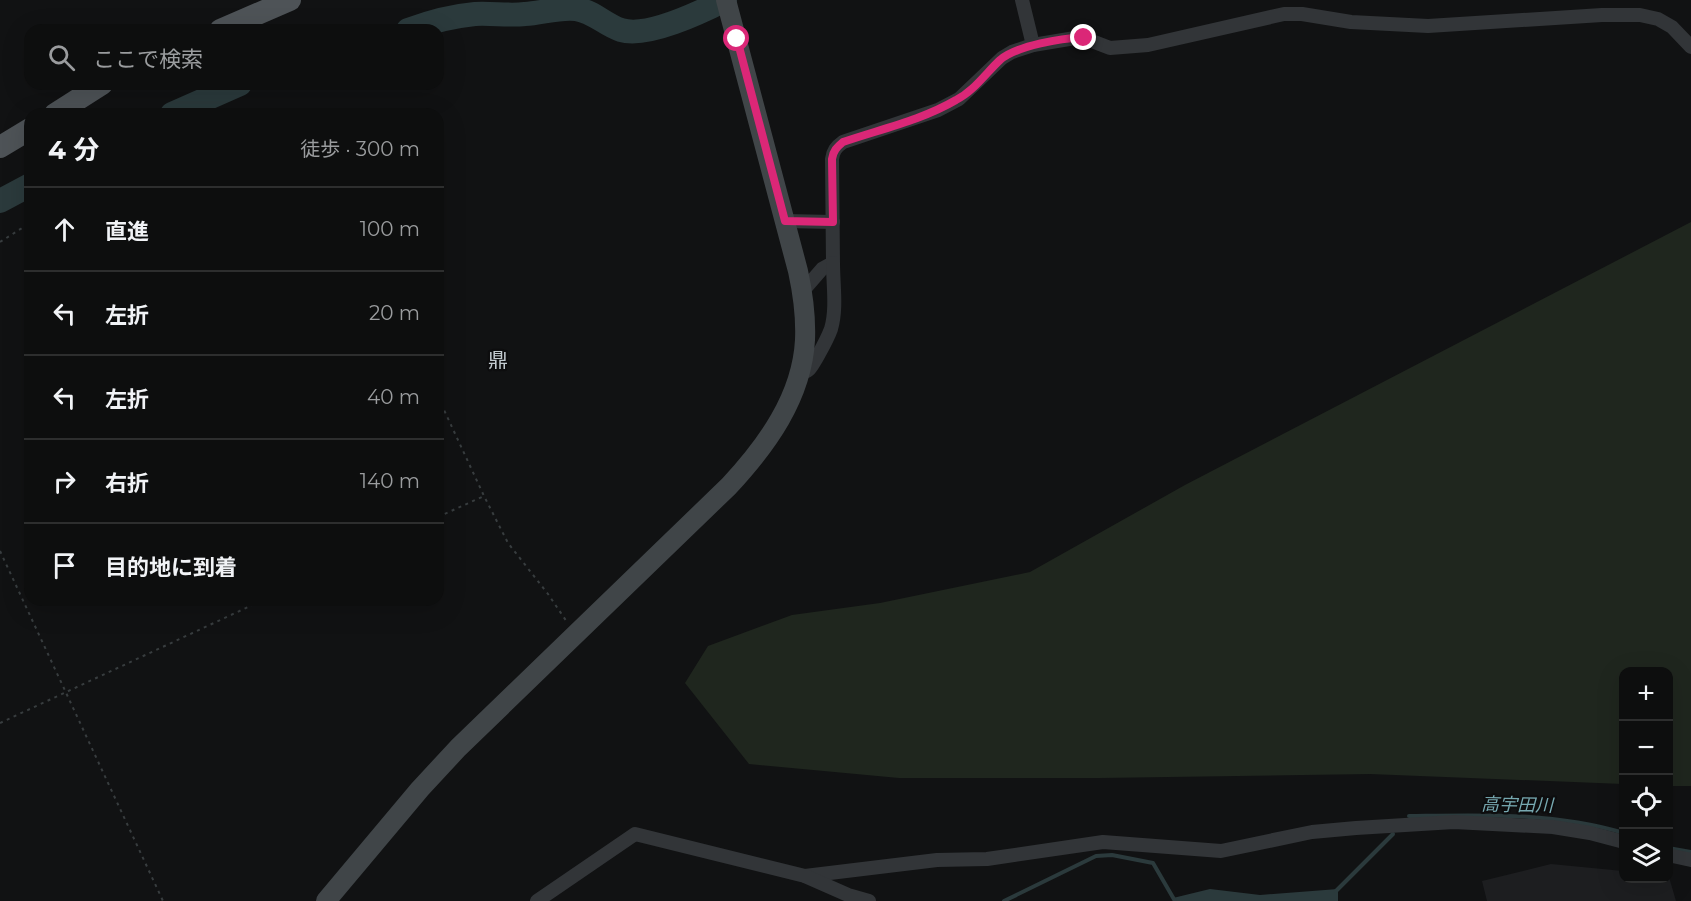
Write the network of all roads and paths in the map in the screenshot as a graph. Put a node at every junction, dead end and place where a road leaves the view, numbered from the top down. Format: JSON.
{"nodes":[{"id":1,"x":290,"y":0,"type":"edge"},
{"id":2,"x":726,"y":0,"type":"edge"},
{"id":3,"x":1022,"y":3,"type":"edge"},
{"id":4,"x":234,"y":24,"type":"edge"},
{"id":5,"x":1033,"y":45,"type":"junction"},
{"id":6,"x":1691,"y":47,"type":"edge"},
{"id":7,"x":93,"y":90,"type":"edge"},
{"id":8,"x":64,"y":108,"type":"edge"},
{"id":9,"x":24,"y":133,"type":"edge"},
{"id":10,"x":0,"y":147,"type":"edge"},
{"id":11,"x":785,"y":221,"type":"junction"},
{"id":12,"x":833,"y":222,"type":"junction"},
{"id":13,"x":24,"y":227,"type":"edge"},
{"id":14,"x":0,"y":242,"type":"edge"},
{"id":15,"x":833,"y":263,"type":"junction"},
{"id":16,"x":802,"y":292,"type":"junction"},
{"id":17,"x":799,"y":373,"type":"junction"},
{"id":18,"x":444,"y":409,"type":"edge"},
{"id":19,"x":484,"y":496,"type":"junction"},
{"id":20,"x":444,"y":515,"type":"edge"},
{"id":21,"x":0,"y":551,"type":"edge"},
{"id":22,"x":24,"y":603,"type":"edge"},
{"id":23,"x":26,"y":606,"type":"edge"},
{"id":24,"x":250,"y":606,"type":"edge"},
{"id":25,"x":576,"y":634,"type":"junction"},
{"id":26,"x":66,"y":693,"type":"junction"},
{"id":27,"x":0,"y":723,"type":"edge"},
{"id":28,"x":1619,"y":841,"type":"edge"},
{"id":29,"x":1673,"y":856,"type":"edge"},
{"id":30,"x":1691,"y":860,"type":"edge"},
{"id":31,"x":806,"y":876,"type":"junction"},
{"id":32,"x":163,"y":901,"type":"edge"},
{"id":33,"x":326,"y":901,"type":"edge"},
{"id":34,"x":537,"y":901,"type":"edge"},
{"id":35,"x":869,"y":901,"type":"edge"}],
"edges":[{"from":1,"to":4,"type":"main road"},
{"from":2,"to":11,"type":"street"},
{"from":3,"to":5,"type":"street"},
{"from":5,"to":6,"type":"street"},
{"from":5,"to":12,"type":"street"},
{"from":7,"to":8,"type":"main road"},
{"from":9,"to":10,"type":"main road"},
{"from":11,"to":12,"type":"street"},
{"from":11,"to":16,"type":"street"},
{"from":12,"to":15,"type":"street"},
{"from":13,"to":14,"type":"path"},
{"from":15,"to":16,"type":"street"},
{"from":15,"to":17,"type":"street"},
{"from":16,"to":17,"type":"street"},
{"from":17,"to":25,"type":"street"},
{"from":18,"to":19,"type":"path"},
{"from":19,"to":20,"type":"path"},
{"from":19,"to":25,"type":"path"},
{"from":21,"to":22,"type":"path"},
{"from":23,"to":26,"type":"path"},
{"from":24,"to":26,"type":"path"},
{"from":25,"to":33,"type":"street"},
{"from":26,"to":27,"type":"path"},
{"from":26,"to":32,"type":"path"},
{"from":28,"to":31,"type":"street"},
{"from":29,"to":30,"type":"street"},
{"from":31,"to":34,"type":"street"},
{"from":31,"to":35,"type":"street"}]}
